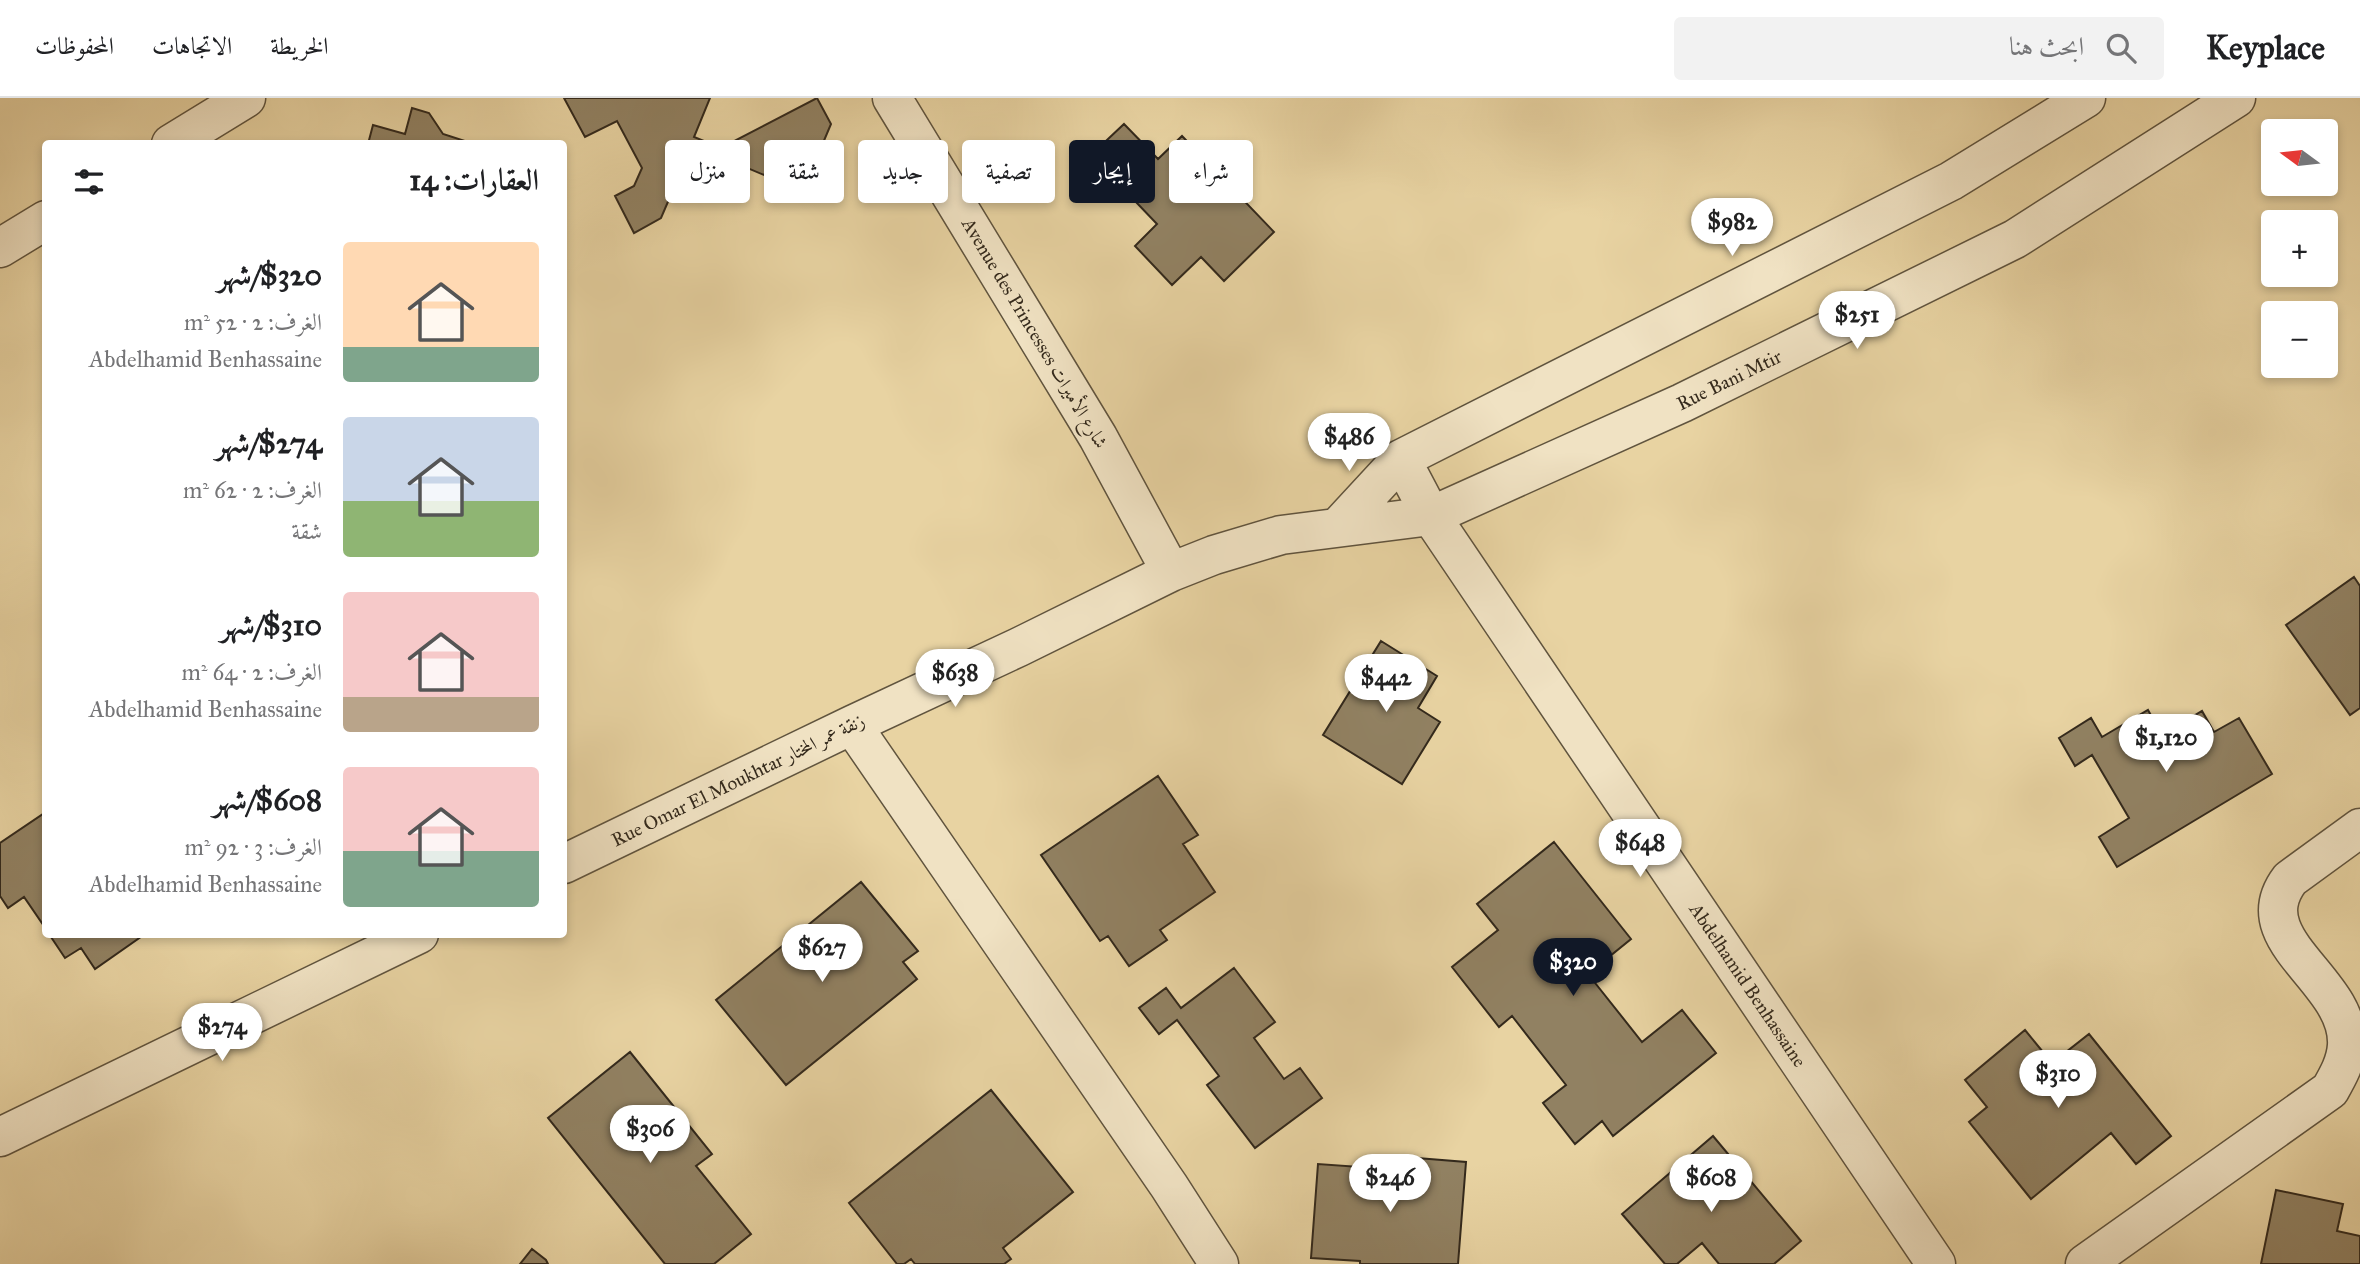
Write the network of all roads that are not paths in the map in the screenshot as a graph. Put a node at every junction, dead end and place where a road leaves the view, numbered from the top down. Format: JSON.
{"nodes":[{"id":1,"x":246,"y":98,"type":"edge"},
{"id":2,"x":892,"y":98,"type":"edge"},
{"id":3,"x":2086,"y":98,"type":"edge"},
{"id":4,"x":2236,"y":98,"type":"edge"},
{"id":5,"x":178,"y":140,"type":"edge"},
{"id":6,"x":42,"y":222,"type":"edge"},
{"id":7,"x":0,"y":248,"type":"edge"},
{"id":8,"x":1401,"y":459,"type":"junction"},
{"id":9,"x":1431,"y":516,"type":"junction"},
{"id":10,"x":1339,"y":526,"type":"junction"},
{"id":11,"x":1171,"y":572,"type":"junction"},
{"id":12,"x":852,"y":725,"type":"junction"},
{"id":13,"x":2360,"y":828,"type":"edge"},
{"id":14,"x":567,"y":863,"type":"edge"},
{"id":15,"x":411,"y":938,"type":"edge"},
{"id":16,"x":0,"y":1137,"type":"edge"},
{"id":17,"x":1219,"y":1264,"type":"edge"},
{"id":18,"x":1936,"y":1264,"type":"edge"},
{"id":19,"x":2085,"y":1264,"type":"edge"}],
"edges":[{"from":1,"to":5,"type":"street"},
{"from":2,"to":11,"type":"street","name":"Avenue des Princesses شارع الأميرات"},
{"from":3,"to":8,"type":"street"},
{"from":4,"to":9,"type":"street","name":"Rue Bani Mtir"},
{"from":6,"to":7,"type":"street"},
{"from":8,"to":9,"type":"street","name":"Abdelhamid Benhassaine"},
{"from":8,"to":10,"type":"street"},
{"from":9,"to":10,"type":"street","name":"Rue Omar El Moukhtar زنقة عمر المختار"},
{"from":9,"to":18,"type":"street","name":"Abdelhamid Benhassaine"},
{"from":10,"to":11,"type":"street","name":"Rue Omar El Moukhtar زنقة عمر المختار"},
{"from":11,"to":12,"type":"street","name":"Rue Omar El Moukhtar زنقة عمر المختار"},
{"from":12,"to":14,"type":"street","name":"Rue Omar El Moukhtar زنقة عمر المختار"},
{"from":12,"to":17,"type":"street"},
{"from":13,"to":19,"type":"street"},
{"from":15,"to":16,"type":"street"}]}
